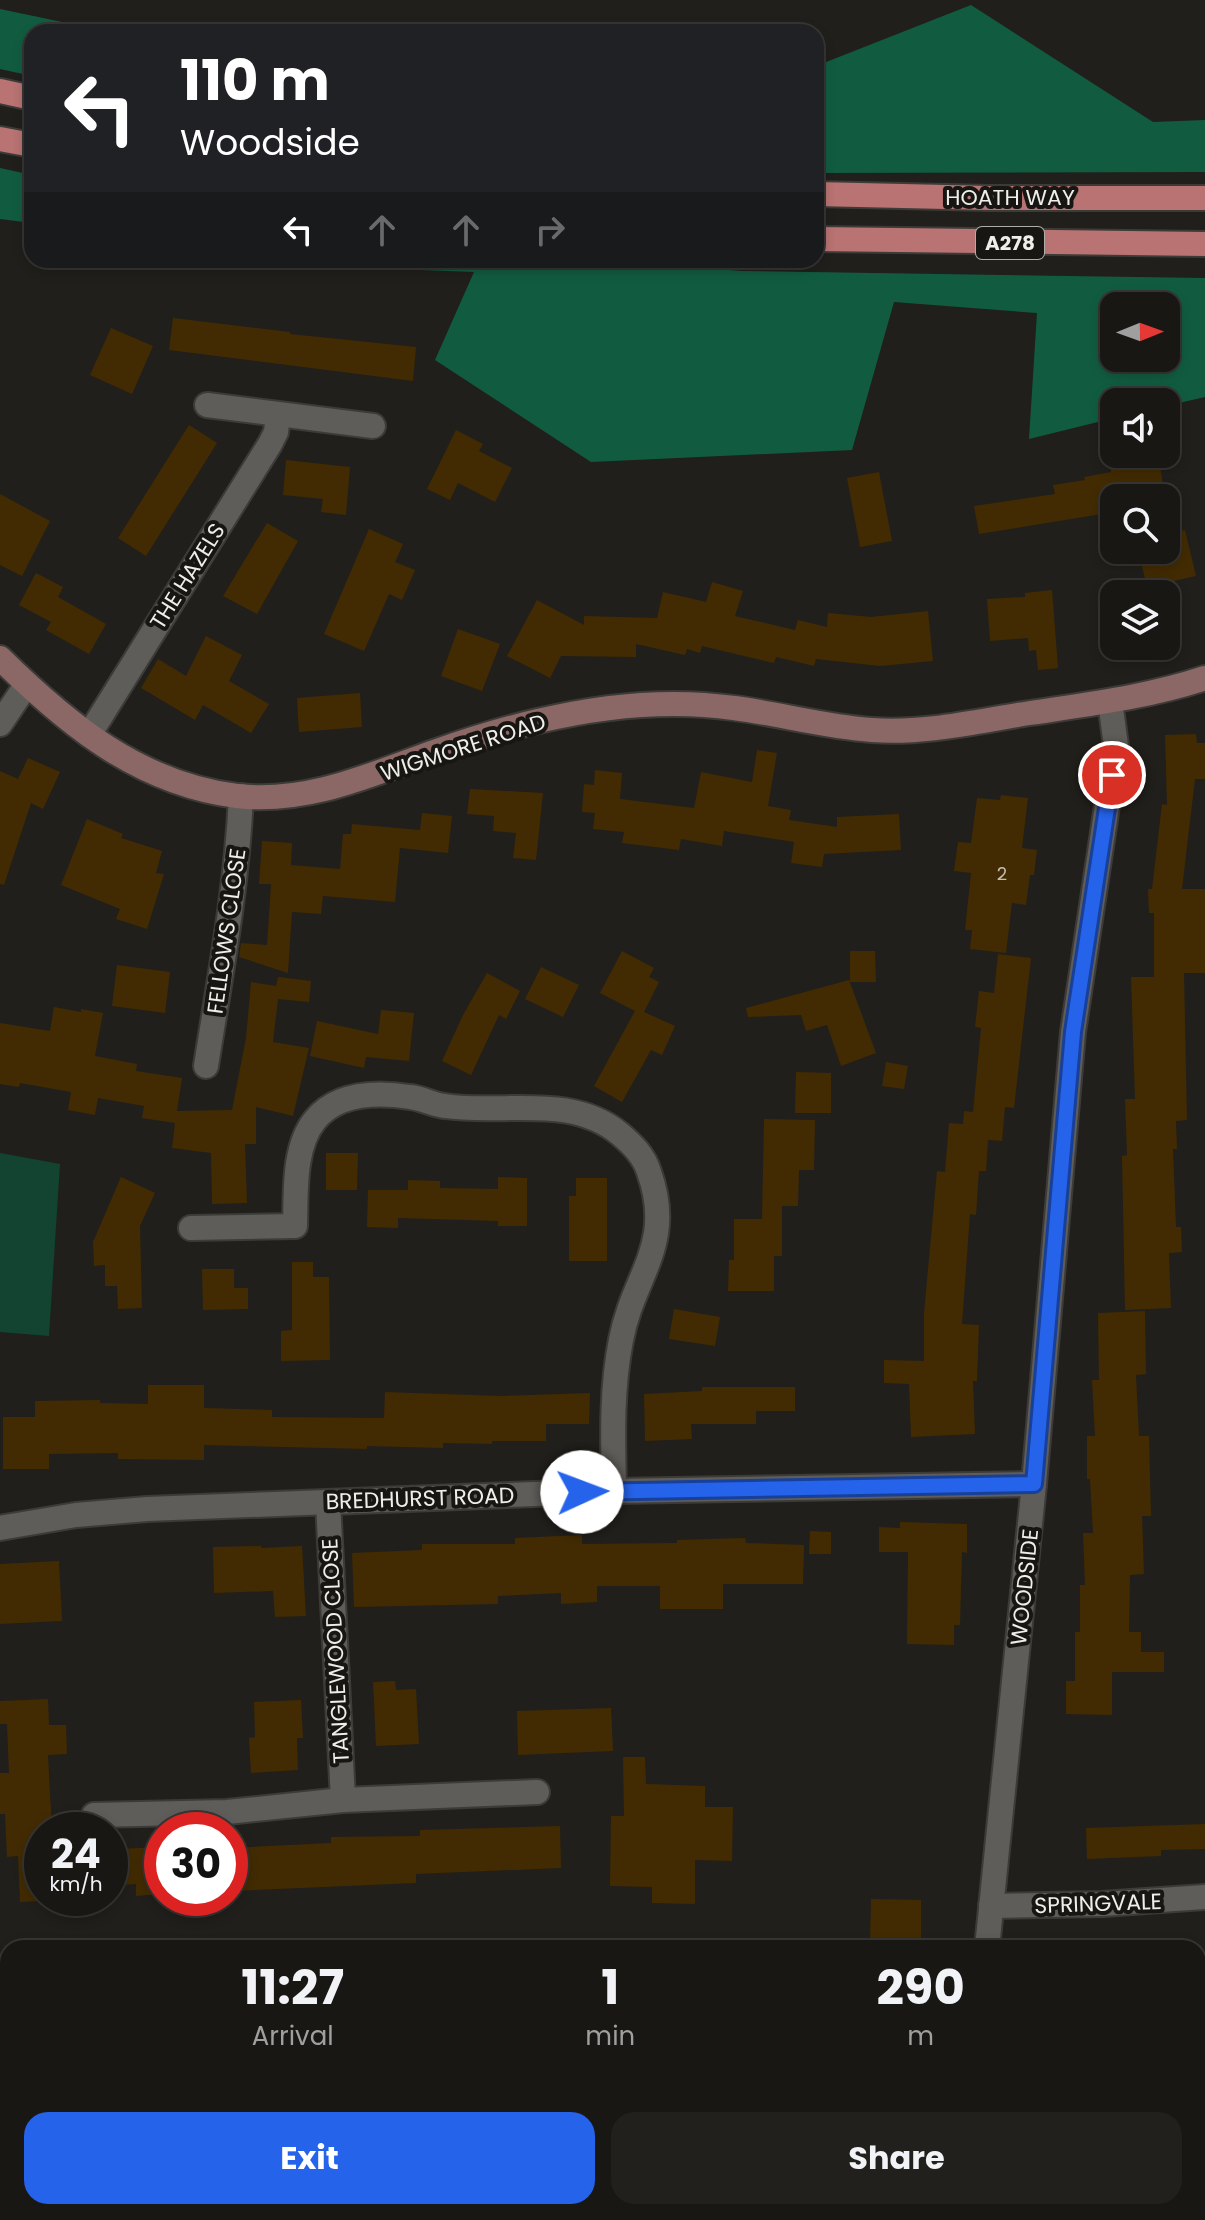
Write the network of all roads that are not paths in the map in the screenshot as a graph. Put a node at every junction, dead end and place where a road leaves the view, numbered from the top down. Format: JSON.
{"nodes":[{"id":1,"x":0,"y":91,"type":"edge"},
{"id":2,"x":24,"y":96,"type":"edge"},
{"id":3,"x":0,"y":139,"type":"edge"},
{"id":4,"x":24,"y":144,"type":"edge"},
{"id":5,"x":824,"y":194,"type":"edge"},
{"id":6,"x":1205,"y":198,"type":"edge"},
{"id":7,"x":824,"y":239,"type":"edge"},
{"id":8,"x":1205,"y":244,"type":"edge"},
{"id":9,"x":207,"y":405,"type":"dead end"},
{"id":10,"x":278,"y":415,"type":"junction"},
{"id":11,"x":373,"y":426,"type":"dead end"},
{"id":12,"x":0,"y":658,"type":"edge"},
{"id":13,"x":1205,"y":678,"type":"edge"},
{"id":14,"x":27,"y":684,"type":"junction"},
{"id":15,"x":1110,"y":701,"type":"junction"},
{"id":16,"x":0,"y":724,"type":"edge"},
{"id":17,"x":89,"y":735,"type":"junction"},
{"id":18,"x":241,"y":796,"type":"junction"},
{"id":19,"x":206,"y":1066,"type":"dead end"},
{"id":20,"x":191,"y":1228,"type":"dead end"},
{"id":21,"x":1034,"y":1484,"type":"junction"},
{"id":22,"x":614,"y":1491,"type":"junction"},
{"id":23,"x":328,"y":1502,"type":"junction"},
{"id":24,"x":0,"y":1528,"type":"edge"},
{"id":25,"x":537,"y":1792,"type":"dead end"},
{"id":26,"x":343,"y":1800,"type":"junction"},
{"id":27,"x":128,"y":1814,"type":"edge"},
{"id":28,"x":1205,"y":1897,"type":"edge"},
{"id":29,"x":991,"y":1906,"type":"junction"},
{"id":30,"x":988,"y":1940,"type":"edge"}],
"edges":[{"from":1,"to":2,"type":"main road"},
{"from":3,"to":4,"type":"main road"},
{"from":5,"to":6,"type":"main road","name":"HOATH WAY","number":"A278"},
{"from":7,"to":8,"type":"main road","name":"HOATH WAY","number":"A278"},
{"from":9,"to":10,"type":"street"},
{"from":10,"to":11,"type":"street"},
{"from":10,"to":17,"type":"street","name":"THE HAZELS"},
{"from":12,"to":14,"type":"street","name":"WIGMORE ROAD"},
{"from":13,"to":15,"type":"street","name":"WIGMORE ROAD"},
{"from":14,"to":16,"type":"street"},
{"from":14,"to":17,"type":"street","name":"WIGMORE ROAD"},
{"from":15,"to":18,"type":"street","name":"WIGMORE ROAD"},
{"from":15,"to":21,"type":"street","name":"WOODSIDE"},
{"from":17,"to":18,"type":"street","name":"WIGMORE ROAD"},
{"from":18,"to":19,"type":"street","name":"FELLOWS CLOSE"},
{"from":20,"to":22,"type":"street"},
{"from":21,"to":22,"type":"street","name":"BREDHURST ROAD"},
{"from":21,"to":29,"type":"street","name":"WOODSIDE"},
{"from":22,"to":23,"type":"street","name":"BREDHURST ROAD"},
{"from":23,"to":24,"type":"street","name":"BREDHURST ROAD"},
{"from":23,"to":26,"type":"street","name":"TANGLEWOOD CLOSE"},
{"from":25,"to":26,"type":"street"},
{"from":26,"to":27,"type":"street"},
{"from":28,"to":29,"type":"street","name":"SPRINGVALE"},
{"from":29,"to":30,"type":"street","name":"WOODSIDE"}]}
